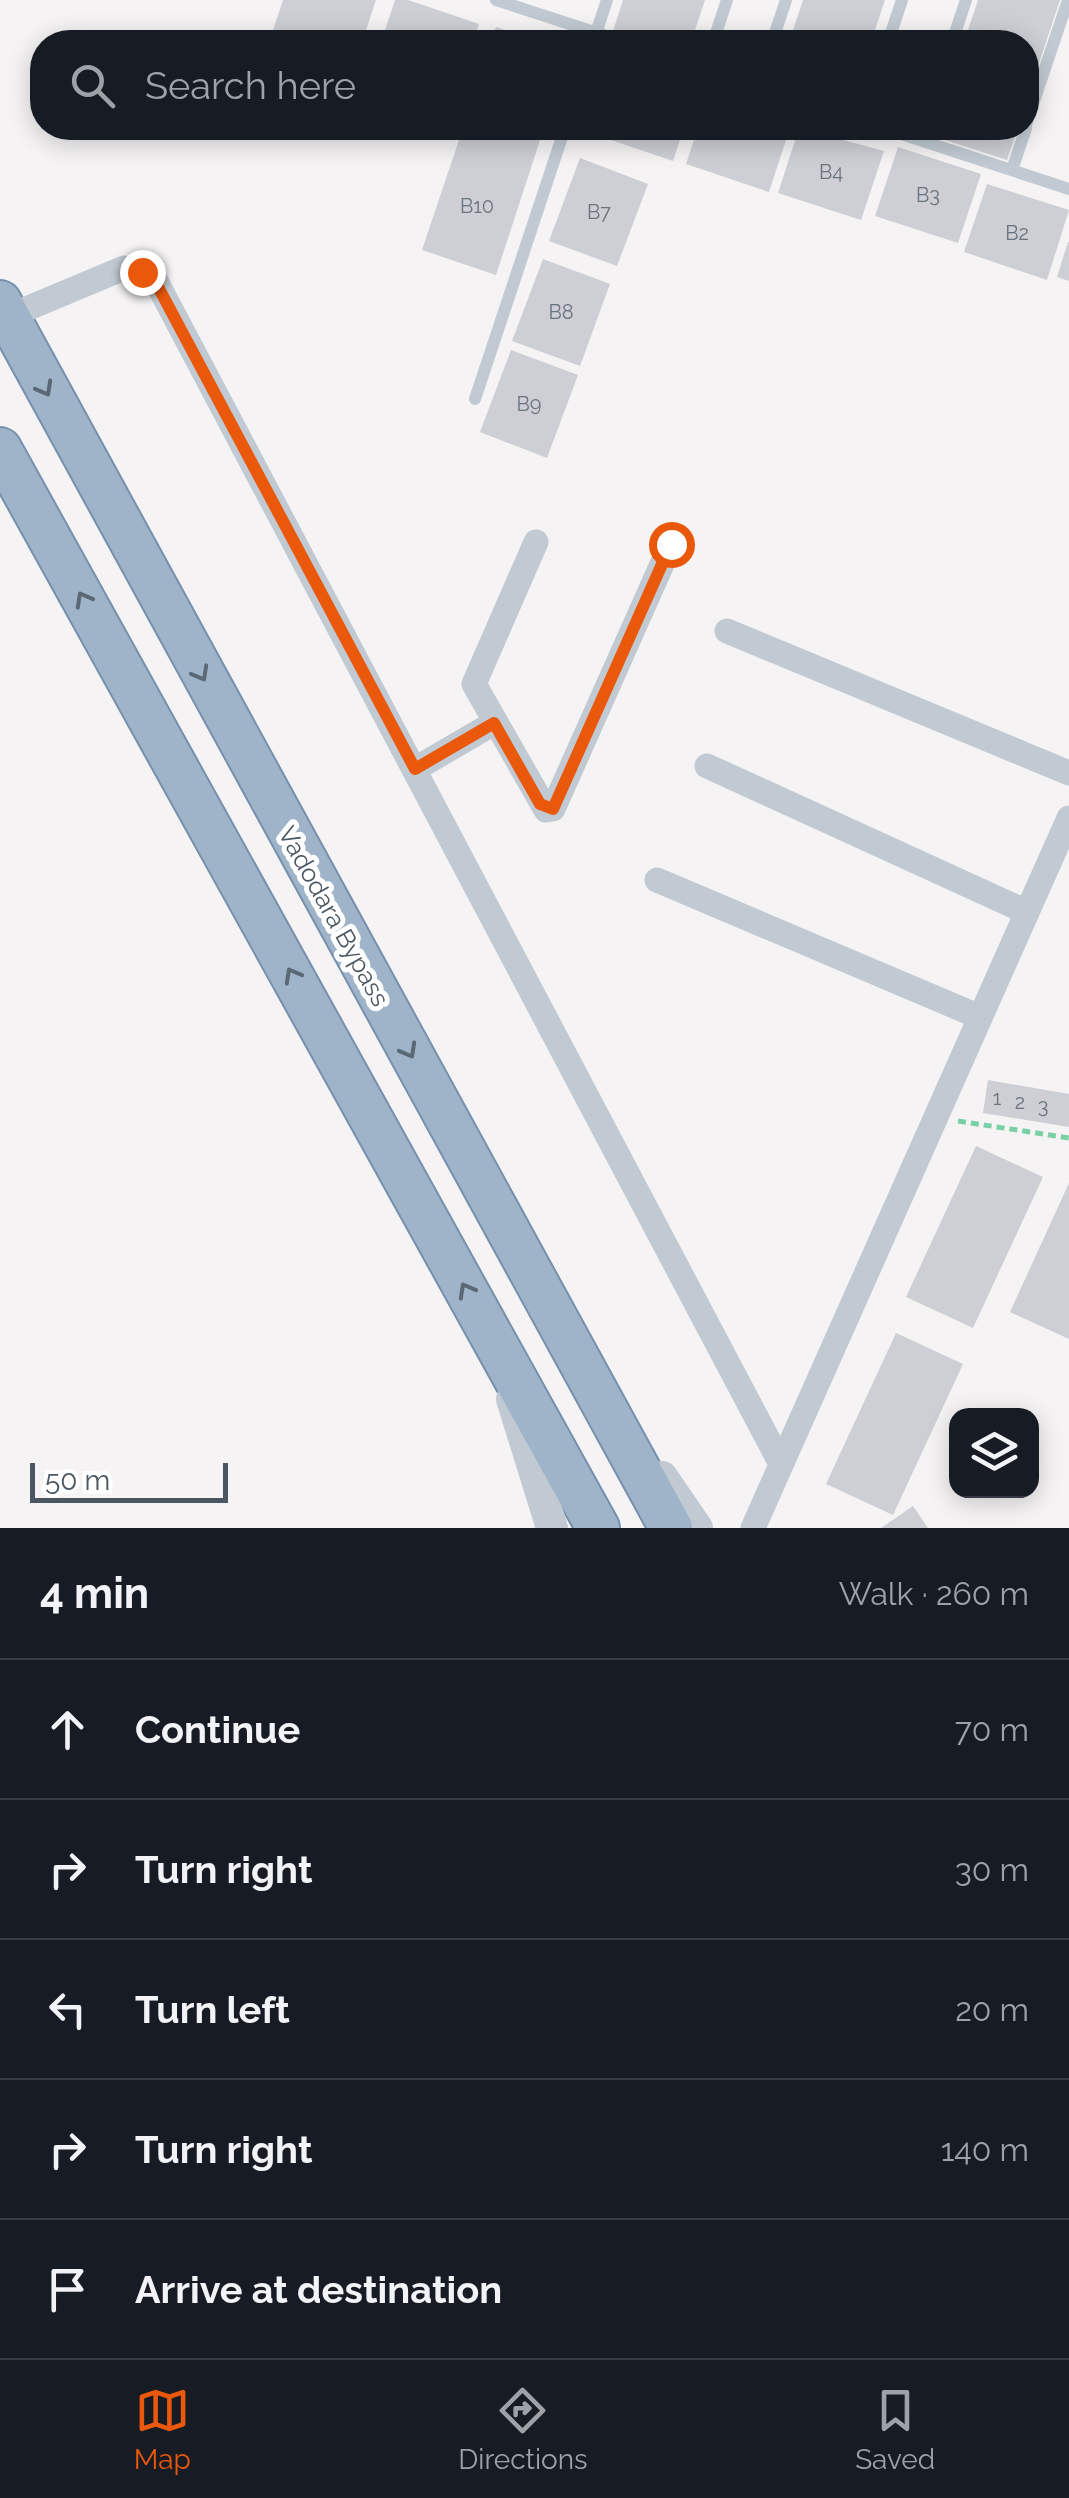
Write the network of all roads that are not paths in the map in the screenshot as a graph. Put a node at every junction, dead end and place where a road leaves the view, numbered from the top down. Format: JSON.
{"nodes":[{"id":1,"x":496,"y":0,"type":"edge"},
{"id":2,"x":607,"y":0,"type":"edge"},
{"id":3,"x":727,"y":0,"type":"edge"},
{"id":4,"x":786,"y":0,"type":"edge"},
{"id":5,"x":902,"y":0,"type":"edge"},
{"id":6,"x":966,"y":0,"type":"edge"},
{"id":7,"x":1068,"y":0,"type":"edge"},
{"id":8,"x":574,"y":30,"type":"edge"},
{"id":9,"x":598,"y":30,"type":"edge"},
{"id":10,"x":717,"y":30,"type":"edge"},
{"id":11,"x":776,"y":30,"type":"edge"},
{"id":12,"x":892,"y":30,"type":"edge"},
{"id":13,"x":956,"y":30,"type":"edge"},
{"id":14,"x":1039,"y":87,"type":"edge"},
{"id":15,"x":561,"y":140,"type":"edge"},
{"id":16,"x":937,"y":140,"type":"edge"},
{"id":17,"x":1022,"y":140,"type":"edge"},
{"id":18,"x":1012,"y":170,"type":"junction"},
{"id":19,"x":1069,"y":188,"type":"edge"},
{"id":20,"x":4,"y":310,"type":"edge"},
{"id":21,"x":475,"y":400,"type":"dead end"},
{"id":22,"x":0,"y":449,"type":"edge"},
{"id":23,"x":536,"y":542,"type":"dead end"},
{"id":24,"x":671,"y":544,"type":"dead end"},
{"id":25,"x":727,"y":631,"type":"dead end"},
{"id":26,"x":494,"y":723,"type":"junction"},
{"id":27,"x":707,"y":766,"type":"dead end"},
{"id":28,"x":415,"y":769,"type":"junction"},
{"id":29,"x":1069,"y":773,"type":"edge"},
{"id":30,"x":1069,"y":818,"type":"edge"},
{"id":31,"x":657,"y":880,"type":"dead end"},
{"id":32,"x":1027,"y":912,"type":"junction"},
{"id":33,"x":980,"y":1018,"type":"junction"},
{"id":34,"x":559,"y":1324,"type":"junction"},
{"id":35,"x":492,"y":1336,"type":"junction"},
{"id":36,"x":781,"y":1464,"type":"junction"},
{"id":37,"x":762,"y":1524,"type":"edge"},
{"id":38,"x":552,"y":1528,"type":"edge"},
{"id":39,"x":598,"y":1528,"type":"edge"},
{"id":40,"x":670,"y":1528,"type":"edge"},
{"id":41,"x":697,"y":1528,"type":"edge"}],
"edges":[{"from":1,"to":8,"type":"lane"},
{"from":2,"to":9,"type":"lane"},
{"from":3,"to":10,"type":"lane"},
{"from":4,"to":11,"type":"lane"},
{"from":5,"to":12,"type":"lane"},
{"from":6,"to":13,"type":"lane"},
{"from":7,"to":14,"type":"lane"},
{"from":15,"to":21,"type":"lane"},
{"from":16,"to":18,"type":"lane"},
{"from":17,"to":18,"type":"lane"},
{"from":18,"to":19,"type":"lane"},
{"from":20,"to":28,"type":"street"},
{"from":20,"to":34,"type":"highway","name":"Vadodara Bypass","one_way":true},
{"from":35,"to":22,"type":"highway","one_way":true},
{"from":23,"to":26,"type":"street"},
{"from":24,"to":26,"type":"street"},
{"from":25,"to":29,"type":"street"},
{"from":26,"to":28,"type":"street"},
{"from":27,"to":32,"type":"street"},
{"from":28,"to":36,"type":"street"},
{"from":30,"to":32,"type":"street"},
{"from":31,"to":33,"type":"street"},
{"from":32,"to":33,"type":"street"},
{"from":33,"to":36,"type":"street"},
{"from":34,"to":40,"type":"highway","name":"Vadodara Bypass"},
{"from":34,"to":41,"type":"street"},
{"from":35,"to":38,"type":"street"},
{"from":35,"to":39,"type":"highway"},
{"from":36,"to":37,"type":"street"}]}
